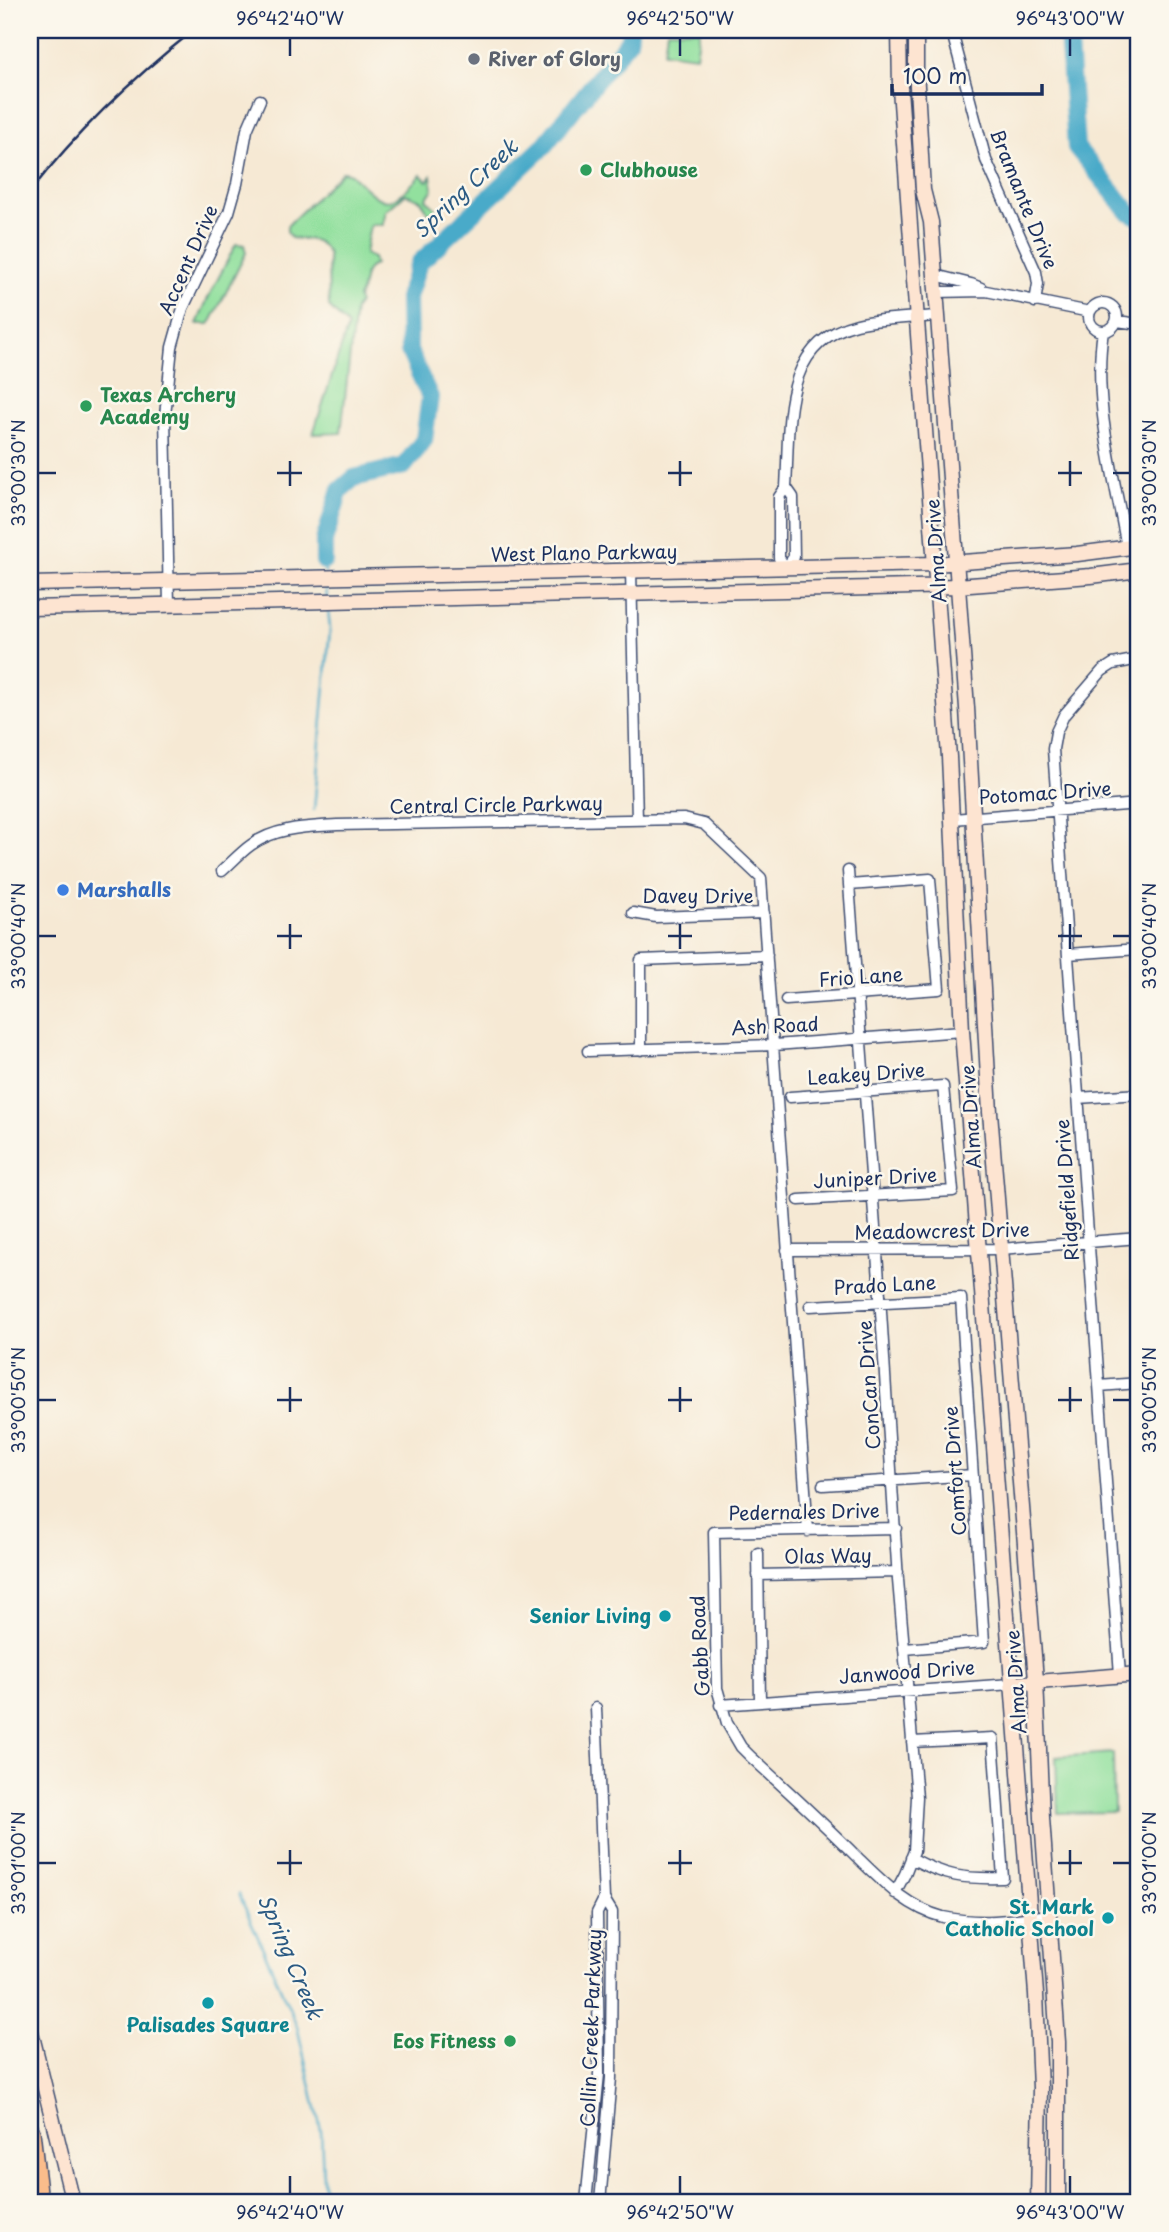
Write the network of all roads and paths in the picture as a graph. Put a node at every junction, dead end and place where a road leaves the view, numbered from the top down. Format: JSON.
{"nodes":[{"id":1,"x":900,"y":30,"type":"edge"},
{"id":2,"x":916,"y":30,"type":"edge"},
{"id":3,"x":948,"y":30,"type":"edge"},
{"id":4,"x":260,"y":100,"type":"dead end"},
{"id":5,"x":913,"y":269,"type":"junction"},
{"id":6,"x":935,"y":275,"type":"junction"},
{"id":7,"x":986,"y":291,"type":"junction"},
{"id":8,"x":936,"y":292,"type":"junction"},
{"id":9,"x":1035,"y":302,"type":"junction"},
{"id":10,"x":1090,"y":312,"type":"junction"},
{"id":11,"x":938,"y":316,"type":"junction"},
{"id":12,"x":917,"y":317,"type":"junction"},
{"id":13,"x":1117,"y":321,"type":"junction"},
{"id":14,"x":1139,"y":324,"type":"edge"},
{"id":15,"x":1102,"y":331,"type":"junction"},
{"id":16,"x":1133,"y":547,"type":"edge"},
{"id":17,"x":934,"y":564,"type":"junction"},
{"id":18,"x":956,"y":564,"type":"junction"},
{"id":19,"x":786,"y":568,"type":"junction"},
{"id":20,"x":1134,"y":570,"type":"edge"},
{"id":21,"x":631,"y":571,"type":"junction"},
{"id":22,"x":386,"y":578,"type":"junction"},
{"id":23,"x":169,"y":582,"type":"junction"},
{"id":24,"x":30,"y":584,"type":"edge"},
{"id":25,"x":957,"y":586,"type":"junction"},
{"id":26,"x":936,"y":587,"type":"junction"},
{"id":27,"x":786,"y":590,"type":"junction"},
{"id":28,"x":631,"y":593,"type":"junction"},
{"id":29,"x":387,"y":600,"type":"junction"},
{"id":30,"x":169,"y":605,"type":"junction"},
{"id":31,"x":30,"y":608,"type":"edge"},
{"id":32,"x":1139,"y":659,"type":"edge"},
{"id":33,"x":1139,"y":804,"type":"edge"},
{"id":34,"x":1057,"y":810,"type":"junction"},
{"id":35,"x":974,"y":816,"type":"junction"},
{"id":36,"x":953,"y":818,"type":"junction"},
{"id":37,"x":637,"y":820,"type":"junction"},
{"id":38,"x":848,"y":870,"type":"dead end"},
{"id":39,"x":222,"y":871,"type":"dead end"},
{"id":40,"x":849,"y":885,"type":"junction"},
{"id":41,"x":633,"y":913,"type":"dead end"},
{"id":42,"x":764,"y":913,"type":"junction"},
{"id":43,"x":1139,"y":948,"type":"edge"},
{"id":44,"x":1068,"y":954,"type":"junction"},
{"id":45,"x":767,"y":955,"type":"junction"},
{"id":46,"x":858,"y":995,"type":"junction"},
{"id":47,"x":786,"y":1000,"type":"dead end"},
{"id":48,"x":962,"y":1031,"type":"junction"},
{"id":49,"x":861,"y":1039,"type":"junction"},
{"id":50,"x":775,"y":1045,"type":"junction"},
{"id":51,"x":640,"y":1050,"type":"junction"},
{"id":52,"x":588,"y":1051,"type":"dead end"},
{"id":53,"x":865,"y":1090,"type":"junction"},
{"id":54,"x":1139,"y":1094,"type":"edge"},
{"id":55,"x":790,"y":1097,"type":"dead end"},
{"id":56,"x":1078,"y":1098,"type":"junction"},
{"id":57,"x":953,"y":1191,"type":"joint"},
{"id":58,"x":873,"y":1196,"type":"junction"},
{"id":59,"x":799,"y":1200,"type":"dead end"},
{"id":60,"x":1139,"y":1237,"type":"edge"},
{"id":61,"x":1088,"y":1241,"type":"junction"},
{"id":62,"x":1000,"y":1249,"type":"junction"},
{"id":63,"x":980,"y":1250,"type":"junction"},
{"id":64,"x":787,"y":1251,"type":"junction"},
{"id":65,"x":877,"y":1251,"type":"junction"},
{"id":66,"x":961,"y":1298,"type":"joint"},
{"id":67,"x":881,"y":1302,"type":"junction"},
{"id":68,"x":810,"y":1306,"type":"dead end"},
{"id":69,"x":1139,"y":1383,"type":"edge"},
{"id":70,"x":1099,"y":1386,"type":"junction"},
{"id":71,"x":973,"y":1475,"type":"junction"},
{"id":72,"x":893,"y":1480,"type":"junction"},
{"id":73,"x":823,"y":1485,"type":"dead end"},
{"id":74,"x":896,"y":1528,"type":"junction"},
{"id":75,"x":808,"y":1531,"type":"junction"},
{"id":76,"x":714,"y":1532,"type":"joint"},
{"id":77,"x":758,"y":1553,"type":"dead end"},
{"id":78,"x":898,"y":1572,"type":"junction"},
{"id":79,"x":758,"y":1575,"type":"junction"},
{"id":80,"x":905,"y":1649,"type":"junction"},
{"id":81,"x":1139,"y":1674,"type":"edge"},
{"id":82,"x":1119,"y":1675,"type":"junction"},
{"id":83,"x":1036,"y":1680,"type":"junction"},
{"id":84,"x":1012,"y":1684,"type":"junction"},
{"id":85,"x":907,"y":1692,"type":"junction"},
{"id":86,"x":760,"y":1702,"type":"junction"},
{"id":87,"x":720,"y":1705,"type":"junction"},
{"id":88,"x":596,"y":1708,"type":"dead end"},
{"id":89,"x":912,"y":1742,"type":"junction"},
{"id":90,"x":911,"y":1858,"type":"junction"},
{"id":91,"x":895,"y":1893,"type":"junction"},
{"id":92,"x":604,"y":1899,"type":"junction"},
{"id":93,"x":1049,"y":1915,"type":"junction"},
{"id":94,"x":1030,"y":1917,"type":"junction"},
{"id":95,"x":30,"y":2028,"type":"edge"},
{"id":96,"x":30,"y":2132,"type":"edge"},
{"id":97,"x":1040,"y":2146,"type":"junction"},
{"id":98,"x":1060,"y":2146,"type":"junction"},
{"id":99,"x":36,"y":2202,"type":"edge"},
{"id":100,"x":73,"y":2202,"type":"edge"},
{"id":101,"x":586,"y":2202,"type":"edge"},
{"id":102,"x":600,"y":2202,"type":"edge"},
{"id":103,"x":1038,"y":2202,"type":"edge"},
{"id":104,"x":1058,"y":2202,"type":"edge"}],
"edges":[{"from":1,"to":5,"type":"main road","name":"Alma Drive"},
{"from":2,"to":6,"type":"main road","name":"Alma Drive"},
{"from":3,"to":9,"type":"street","name":"Bramante Drive"},
{"from":4,"to":23,"type":"street","name":"Accent Drive"},
{"from":5,"to":8,"type":"main road"},
{"from":5,"to":12,"type":"main road","name":"Alma Drive"},
{"from":6,"to":7,"type":"street"},
{"from":6,"to":8,"type":"main road","name":"Alma Drive"},
{"from":7,"to":8,"type":"street"},
{"from":7,"to":9,"type":"street"},
{"from":8,"to":11,"type":"main road","name":"Alma Drive"},
{"from":9,"to":10,"type":"street"},
{"from":10,"to":13,"type":"street"},
{"from":10,"to":15,"type":"street"},
{"from":11,"to":12,"type":"street"},
{"from":11,"to":18,"type":"main road","name":"Alma Drive"},
{"from":12,"to":17,"type":"main road","name":"Alma Drive"},
{"from":12,"to":19,"type":"street"},
{"from":13,"to":14,"type":"street"},
{"from":13,"to":15,"type":"street"},
{"from":15,"to":16,"type":"street"},
{"from":16,"to":18,"type":"main road","name":"West Plano Parkway"},
{"from":16,"to":20,"type":"main road"},
{"from":17,"to":18,"type":"main road","name":"West Plano Parkway"},
{"from":17,"to":19,"type":"main road","name":"West Plano Parkway"},
{"from":17,"to":26,"type":"main road","name":"Alma Drive"},
{"from":18,"to":25,"type":"main road","name":"Alma Drive"},
{"from":19,"to":21,"type":"main road","name":"West Plano Parkway"},
{"from":19,"to":27,"type":"street"},
{"from":20,"to":25,"type":"main road"},
{"from":21,"to":22,"type":"main road","name":"West Plano Parkway"},
{"from":21,"to":28,"type":"street"},
{"from":22,"to":23,"type":"main road","name":"West Plano Parkway"},
{"from":22,"to":29,"type":"main road"},
{"from":23,"to":24,"type":"main road","name":"West Plano Parkway"},
{"from":23,"to":30,"type":"street","name":"Accent Drive"},
{"from":25,"to":26,"type":"main road"},
{"from":25,"to":35,"type":"main road","name":"Alma Drive"},
{"from":26,"to":27,"type":"main road"},
{"from":26,"to":36,"type":"main road","name":"Alma Drive"},
{"from":27,"to":28,"type":"main road"},
{"from":28,"to":29,"type":"main road"},
{"from":28,"to":37,"type":"street"},
{"from":29,"to":30,"type":"main road"},
{"from":30,"to":31,"type":"main road"},
{"from":32,"to":34,"type":"street","name":"Ridgefield Drive"},
{"from":33,"to":34,"type":"street","name":"Potomac Drive"},
{"from":34,"to":35,"type":"street","name":"Potomac Drive"},
{"from":34,"to":44,"type":"street","name":"Ridgefield Drive"},
{"from":35,"to":36,"type":"street","name":"Potomac Drive"},
{"from":35,"to":62,"type":"main road","name":"Alma Drive"},
{"from":36,"to":48,"type":"main road","name":"Alma Drive"},
{"from":37,"to":39,"type":"street","name":"Central Circle Parkway"},
{"from":37,"to":42,"type":"street","name":"Central Circle Parkway"},
{"from":38,"to":40,"type":"street","name":"ConCan Drive"},
{"from":40,"to":46,"type":"street","name":"ConCan Drive"},
{"from":40,"to":46,"type":"street","name":"Frio Lane"},
{"from":41,"to":42,"type":"street","name":"Davey Drive"},
{"from":42,"to":45,"type":"street"},
{"from":43,"to":44,"type":"street"},
{"from":44,"to":56,"type":"street","name":"Ridgefield Drive"},
{"from":45,"to":50,"type":"street"},
{"from":45,"to":51,"type":"street"},
{"from":46,"to":47,"type":"street","name":"Frio Lane"},
{"from":46,"to":49,"type":"street","name":"ConCan Drive"},
{"from":48,"to":49,"type":"street","name":"Ash Road"},
{"from":48,"to":63,"type":"main road","name":"Alma Drive"},
{"from":49,"to":50,"type":"street","name":"Ash Road"},
{"from":49,"to":53,"type":"street","name":"ConCan Drive"},
{"from":50,"to":51,"type":"street","name":"Ash Road"},
{"from":50,"to":64,"type":"street"},
{"from":51,"to":52,"type":"street","name":"Ash Road"},
{"from":53,"to":55,"type":"street","name":"Leakey Drive"},
{"from":53,"to":57,"type":"street","name":"Leakey Drive"},
{"from":53,"to":58,"type":"street","name":"ConCan Drive"},
{"from":54,"to":56,"type":"street"},
{"from":56,"to":61,"type":"street","name":"Ridgefield Drive"},
{"from":57,"to":58,"type":"street","name":"Juniper Drive"},
{"from":58,"to":59,"type":"street","name":"Juniper Drive"},
{"from":58,"to":65,"type":"street","name":"ConCan Drive"},
{"from":60,"to":61,"type":"street","name":"Meadowcrest Drive"},
{"from":61,"to":62,"type":"street","name":"Meadowcrest Drive"},
{"from":61,"to":70,"type":"street","name":"Ridgefield Drive"},
{"from":62,"to":63,"type":"street","name":"Meadowcrest Drive"},
{"from":62,"to":83,"type":"main road","name":"Alma Drive"},
{"from":63,"to":65,"type":"street","name":"Meadowcrest Drive"},
{"from":63,"to":84,"type":"main road","name":"Alma Drive"},
{"from":64,"to":65,"type":"street","name":"Meadowcrest Drive"},
{"from":64,"to":75,"type":"street"},
{"from":65,"to":67,"type":"street","name":"ConCan Drive"},
{"from":66,"to":67,"type":"street","name":"Prado Lane"},
{"from":66,"to":71,"type":"street","name":"Comfort Drive"},
{"from":67,"to":68,"type":"street","name":"Prado Lane"},
{"from":67,"to":72,"type":"street","name":"ConCan Drive"},
{"from":69,"to":70,"type":"street"},
{"from":70,"to":82,"type":"street","name":"Ridgefield Drive"},
{"from":71,"to":72,"type":"street"},
{"from":71,"to":80,"type":"street","name":"Comfort Drive"},
{"from":72,"to":73,"type":"street"},
{"from":72,"to":74,"type":"street","name":"ConCan Drive"},
{"from":74,"to":75,"type":"street","name":"Pedernales Drive"},
{"from":74,"to":78,"type":"street","name":"ConCan Drive"},
{"from":75,"to":76,"type":"street","name":"Pedernales Drive"},
{"from":76,"to":87,"type":"street","name":"Gabb Road"},
{"from":77,"to":79,"type":"street"},
{"from":78,"to":79,"type":"street","name":"Olas Way"},
{"from":78,"to":80,"type":"street","name":"ConCan Drive"},
{"from":79,"to":86,"type":"street"},
{"from":80,"to":85,"type":"street","name":"ConCan Drive"},
{"from":81,"to":82,"type":"main road","name":"Janwood Drive"},
{"from":82,"to":83,"type":"main road","name":"Janwood Drive"},
{"from":83,"to":84,"type":"main road","name":"Janwood Drive"},
{"from":83,"to":93,"type":"main road","name":"Alma Drive"},
{"from":84,"to":85,"type":"street","name":"Janwood Drive"},
{"from":84,"to":94,"type":"main road","name":"Alma Drive"},
{"from":85,"to":86,"type":"street","name":"Janwood Drive"},
{"from":85,"to":89,"type":"street","name":"ConCan Drive"},
{"from":86,"to":87,"type":"street","name":"Janwood Drive"},
{"from":87,"to":91,"type":"street","name":"Gabb Road"},
{"from":88,"to":92,"type":"street","name":"Collin Creek Parkway"},
{"from":89,"to":90,"type":"street","name":"ConCan Drive"},
{"from":89,"to":90,"type":"street"},
{"from":90,"to":91,"type":"street","name":"ConCan Drive"},
{"from":91,"to":94,"type":"street"},
{"from":92,"to":101,"type":"street","name":"Collin Creek Parkway"},
{"from":92,"to":102,"type":"street","name":"Collin Creek Parkway"},
{"from":93,"to":94,"type":"street"},
{"from":93,"to":98,"type":"main road","name":"Alma Drive"},
{"from":94,"to":97,"type":"main road","name":"Alma Drive"},
{"from":95,"to":100,"type":"main road"},
{"from":96,"to":99,"type":"highway"},
{"from":97,"to":98,"type":"main road"},
{"from":97,"to":103,"type":"main road","name":"Alma Drive"},
{"from":98,"to":104,"type":"main road","name":"Alma Drive"}]}
